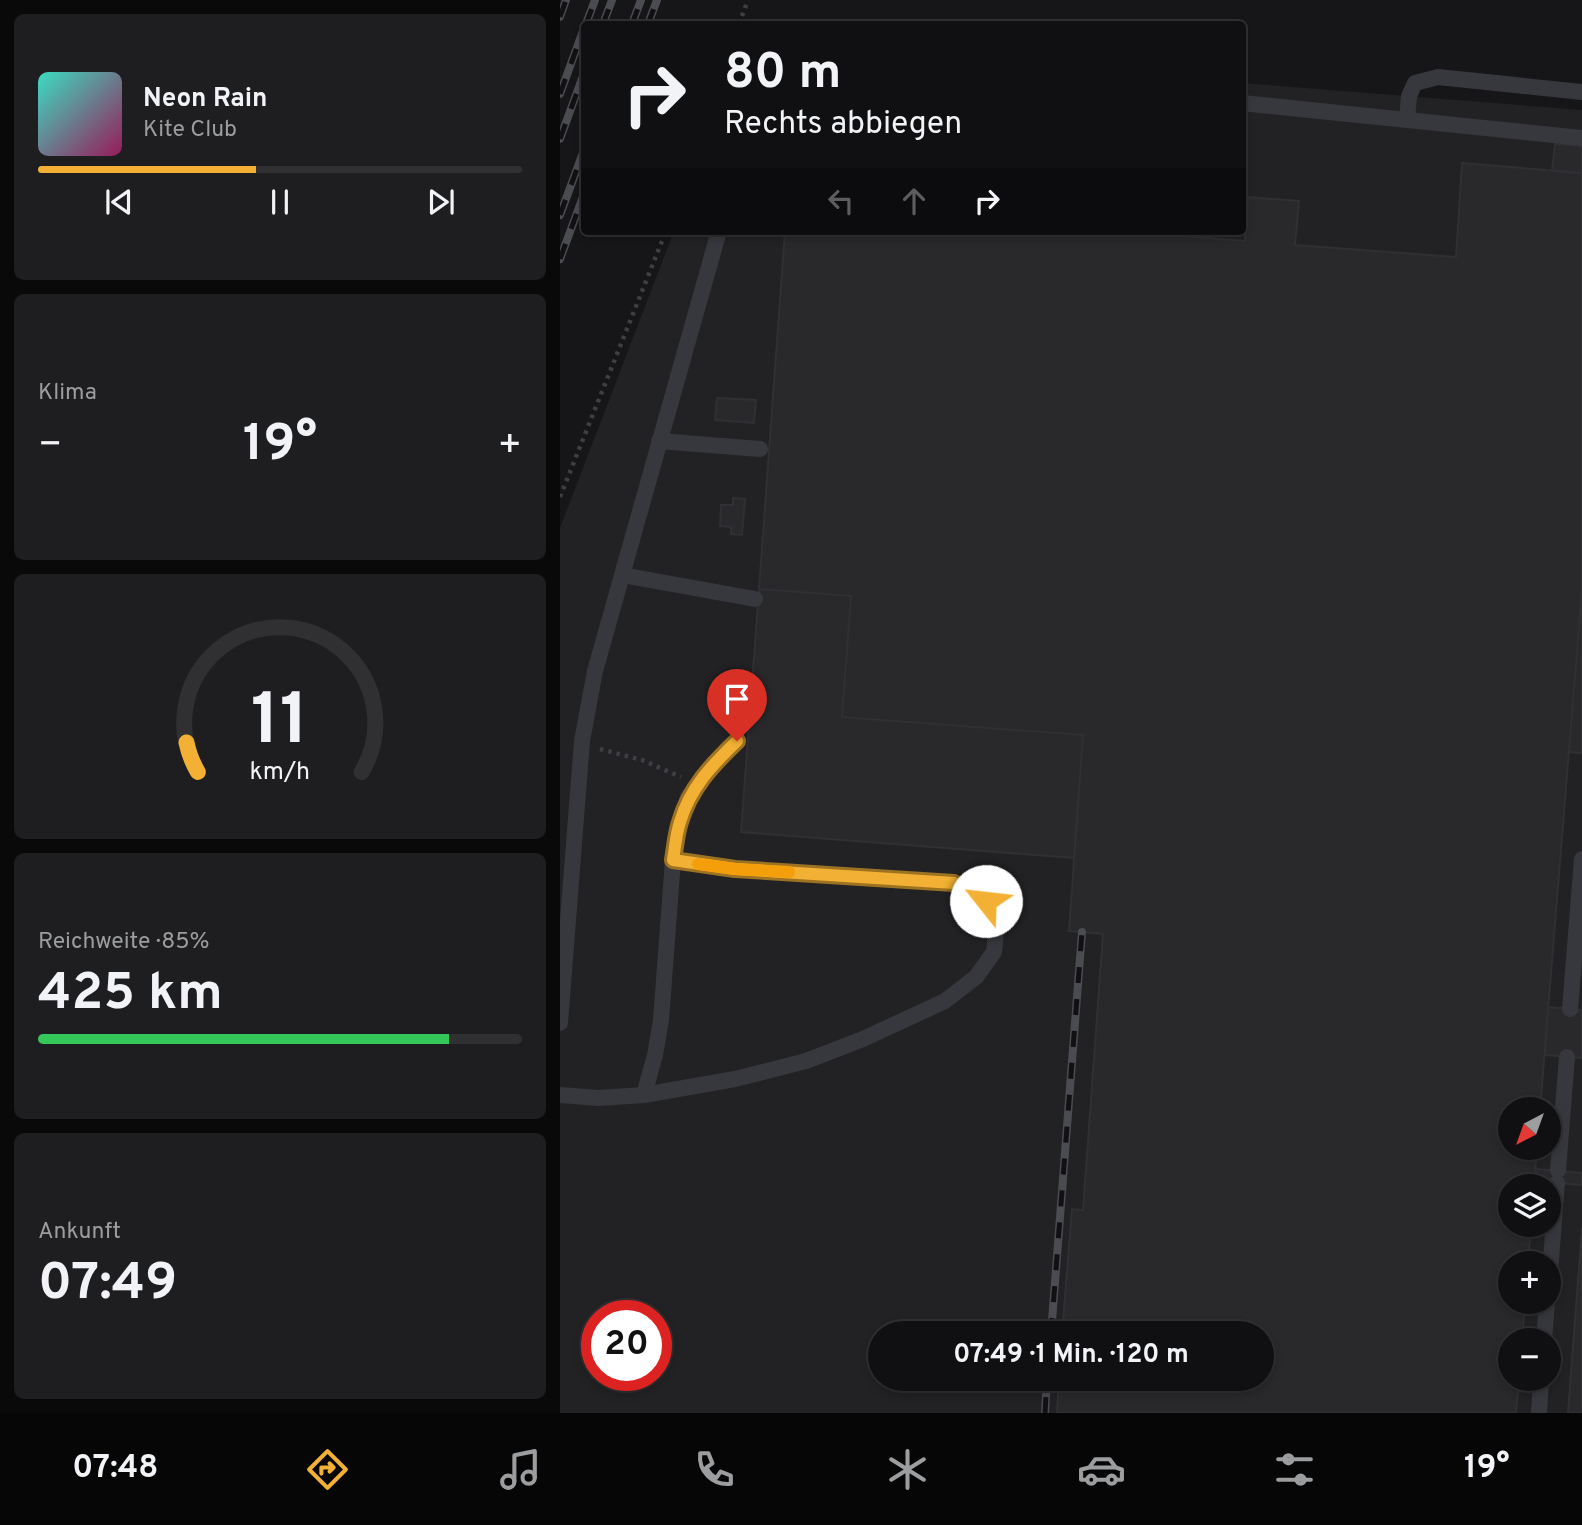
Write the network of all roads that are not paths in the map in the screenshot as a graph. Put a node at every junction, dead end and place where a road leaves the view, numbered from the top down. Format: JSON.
{"nodes":[{"id":1,"x":1582,"y":92,"type":"edge"},
{"id":2,"x":1246,"y":103,"type":"edge"},
{"id":3,"x":1407,"y":120,"type":"junction"},
{"id":4,"x":1582,"y":138,"type":"edge"},
{"id":5,"x":718,"y":235,"type":"edge"},
{"id":6,"x":659,"y":441,"type":"junction"},
{"id":7,"x":760,"y":449,"type":"dead end"},
{"id":8,"x":622,"y":575,"type":"junction"},
{"id":9,"x":755,"y":599,"type":"dead end"},
{"id":10,"x":737,"y":741,"type":"dead end"},
{"id":11,"x":1582,"y":859,"type":"edge"},
{"id":12,"x":673,"y":860,"type":"junction"},
{"id":13,"x":1570,"y":1009,"type":"dead end"},
{"id":14,"x":560,"y":1023,"type":"edge"},
{"id":15,"x":1567,"y":1057,"type":"dead end"},
{"id":16,"x":560,"y":1095,"type":"edge"},
{"id":17,"x":644,"y":1095,"type":"junction"},
{"id":18,"x":1552,"y":1251,"type":"edge"},
{"id":19,"x":1540,"y":1391,"type":"edge"},
{"id":20,"x":1539,"y":1413,"type":"edge"}],
"edges":[{"from":1,"to":3,"type":"lane"},
{"from":2,"to":3,"type":"lane"},
{"from":3,"to":4,"type":"lane"},
{"from":5,"to":6,"type":"lane"},
{"from":6,"to":7,"type":"lane"},
{"from":6,"to":8,"type":"lane"},
{"from":8,"to":9,"type":"lane"},
{"from":8,"to":14,"type":"lane"},
{"from":10,"to":12,"type":"lane"},
{"from":11,"to":13,"type":"lane"},
{"from":12,"to":17,"type":"lane"},
{"from":12,"to":17,"type":"lane"},
{"from":15,"to":18,"type":"lane"},
{"from":16,"to":17,"type":"lane"},
{"from":19,"to":20,"type":"lane"}]}
